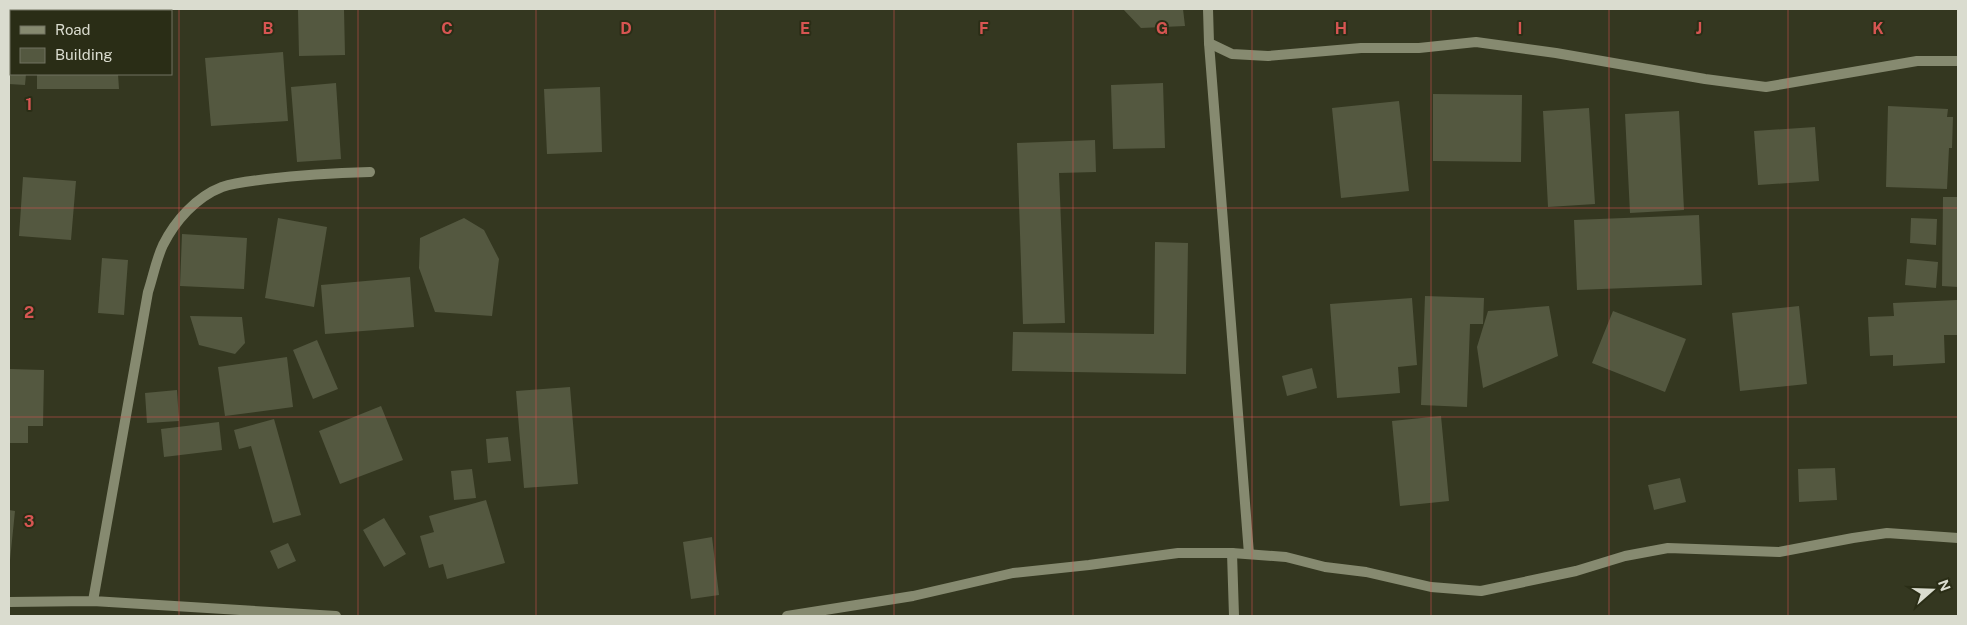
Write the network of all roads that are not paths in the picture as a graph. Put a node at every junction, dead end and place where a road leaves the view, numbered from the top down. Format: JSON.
{"nodes":[{"id":1,"x":1208,"y":9,"type":"edge"},
{"id":2,"x":1209,"y":43,"type":"junction"},
{"id":3,"x":1958,"y":61,"type":"edge"},
{"id":4,"x":370,"y":172,"type":"dead end"},
{"id":5,"x":1958,"y":538,"type":"edge"},
{"id":6,"x":1232,"y":553,"type":"junction"},
{"id":7,"x":1249,"y":554,"type":"junction"},
{"id":8,"x":93,"y":601,"type":"junction"},
{"id":9,"x":9,"y":602,"type":"edge"},
{"id":10,"x":336,"y":616,"type":"edge"},
{"id":11,"x":787,"y":616,"type":"edge"},
{"id":12,"x":1234,"y":616,"type":"edge"}],
"edges":[{"from":1,"to":2,"type":"street"},
{"from":2,"to":3,"type":"street"},
{"from":2,"to":7,"type":"street"},
{"from":4,"to":8,"type":"street"},
{"from":5,"to":7,"type":"street"},
{"from":6,"to":7,"type":"street"},
{"from":6,"to":11,"type":"street"},
{"from":6,"to":12,"type":"street"},
{"from":8,"to":9,"type":"street"},
{"from":8,"to":10,"type":"street"}]}
